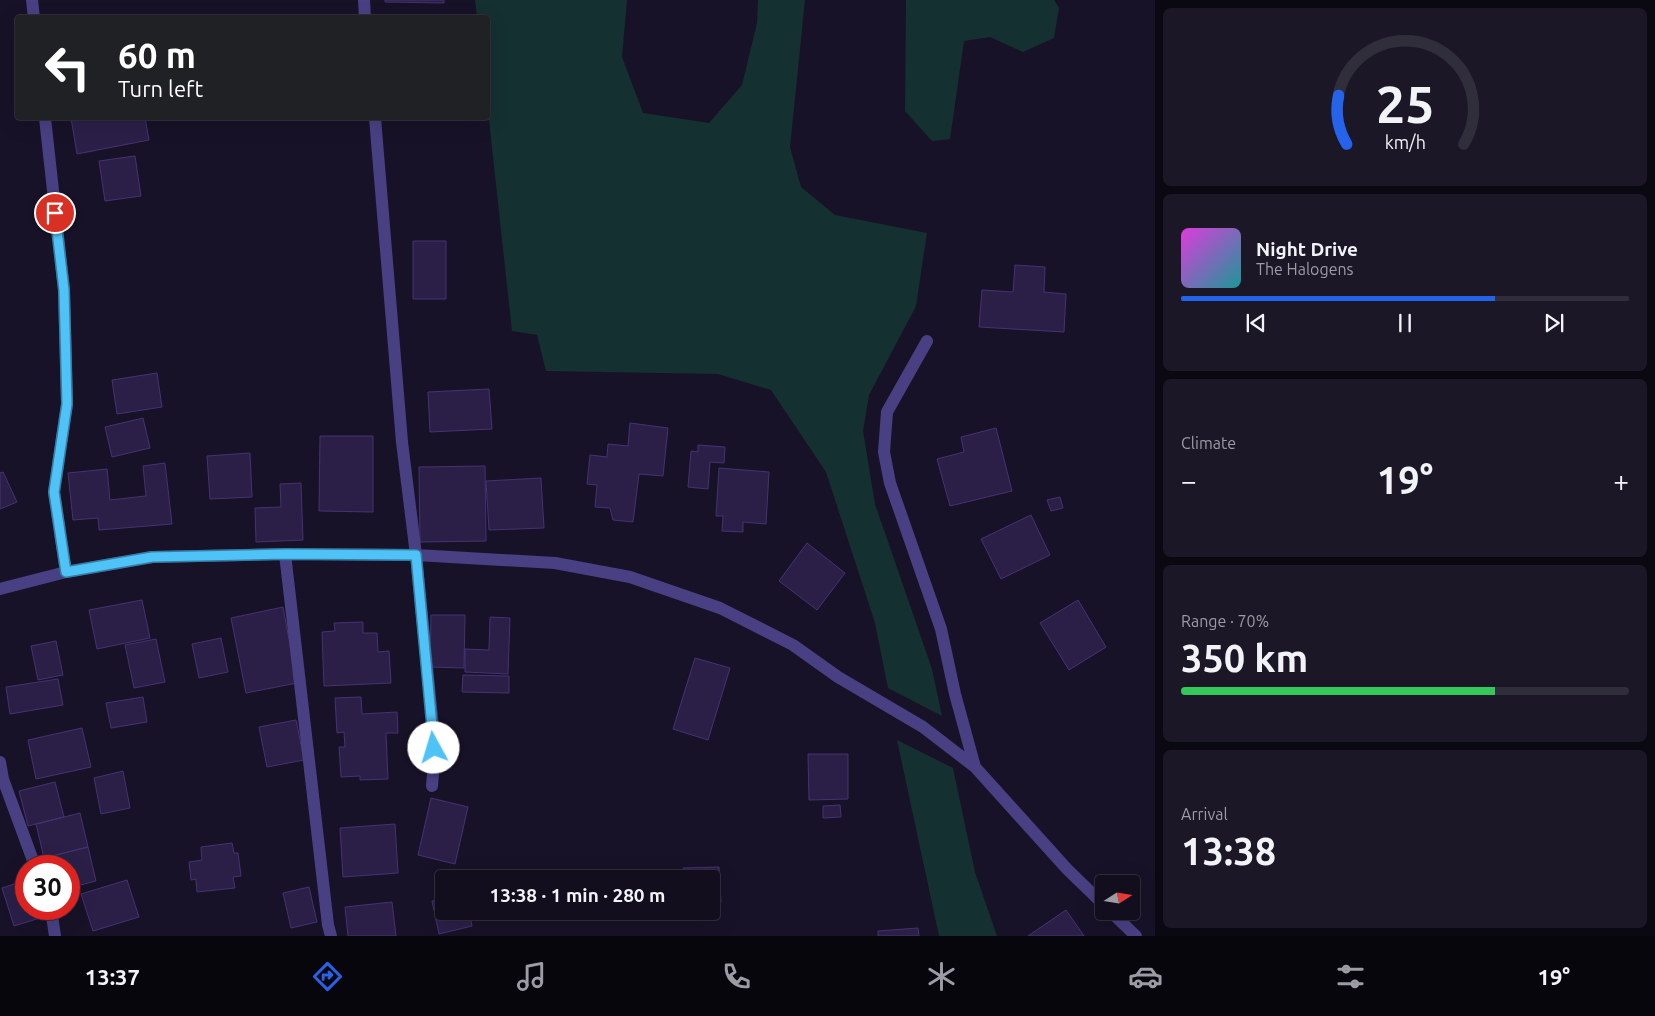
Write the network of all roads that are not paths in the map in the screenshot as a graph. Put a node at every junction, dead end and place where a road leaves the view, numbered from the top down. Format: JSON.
{"nodes":[{"id":1,"x":32,"y":0,"type":"edge"},
{"id":2,"x":364,"y":0,"type":"edge"},
{"id":3,"x":34,"y":15,"type":"edge"},
{"id":4,"x":365,"y":15,"type":"edge"},
{"id":5,"x":45,"y":120,"type":"edge"},
{"id":6,"x":374,"y":120,"type":"edge"},
{"id":7,"x":927,"y":341,"type":"dead end"},
{"id":8,"x":285,"y":554,"type":"junction"},
{"id":9,"x":416,"y":555,"type":"junction"},
{"id":10,"x":66,"y":572,"type":"junction"},
{"id":11,"x":0,"y":589,"type":"edge"},
{"id":12,"x":0,"y":762,"type":"edge"},
{"id":13,"x":975,"y":768,"type":"junction"},
{"id":14,"x":432,"y":786,"type":"dead end"},
{"id":15,"x":31,"y":855,"type":"edge"},
{"id":16,"x":1095,"y":896,"type":"edge"},
{"id":17,"x":53,"y":920,"type":"edge"},
{"id":18,"x":1119,"y":920,"type":"edge"},
{"id":19,"x":55,"y":936,"type":"edge"},
{"id":20,"x":331,"y":936,"type":"edge"},
{"id":21,"x":1136,"y":936,"type":"edge"}],
"edges":[{"from":1,"to":3,"type":"street"},
{"from":2,"to":4,"type":"street"},
{"from":5,"to":10,"type":"street"},
{"from":6,"to":9,"type":"street"},
{"from":7,"to":13,"type":"street"},
{"from":8,"to":9,"type":"street"},
{"from":8,"to":10,"type":"street"},
{"from":8,"to":20,"type":"street"},
{"from":9,"to":13,"type":"street"},
{"from":9,"to":14,"type":"street"},
{"from":10,"to":11,"type":"street"},
{"from":12,"to":15,"type":"street"},
{"from":13,"to":16,"type":"street"},
{"from":17,"to":19,"type":"street"},
{"from":18,"to":21,"type":"street"}]}
